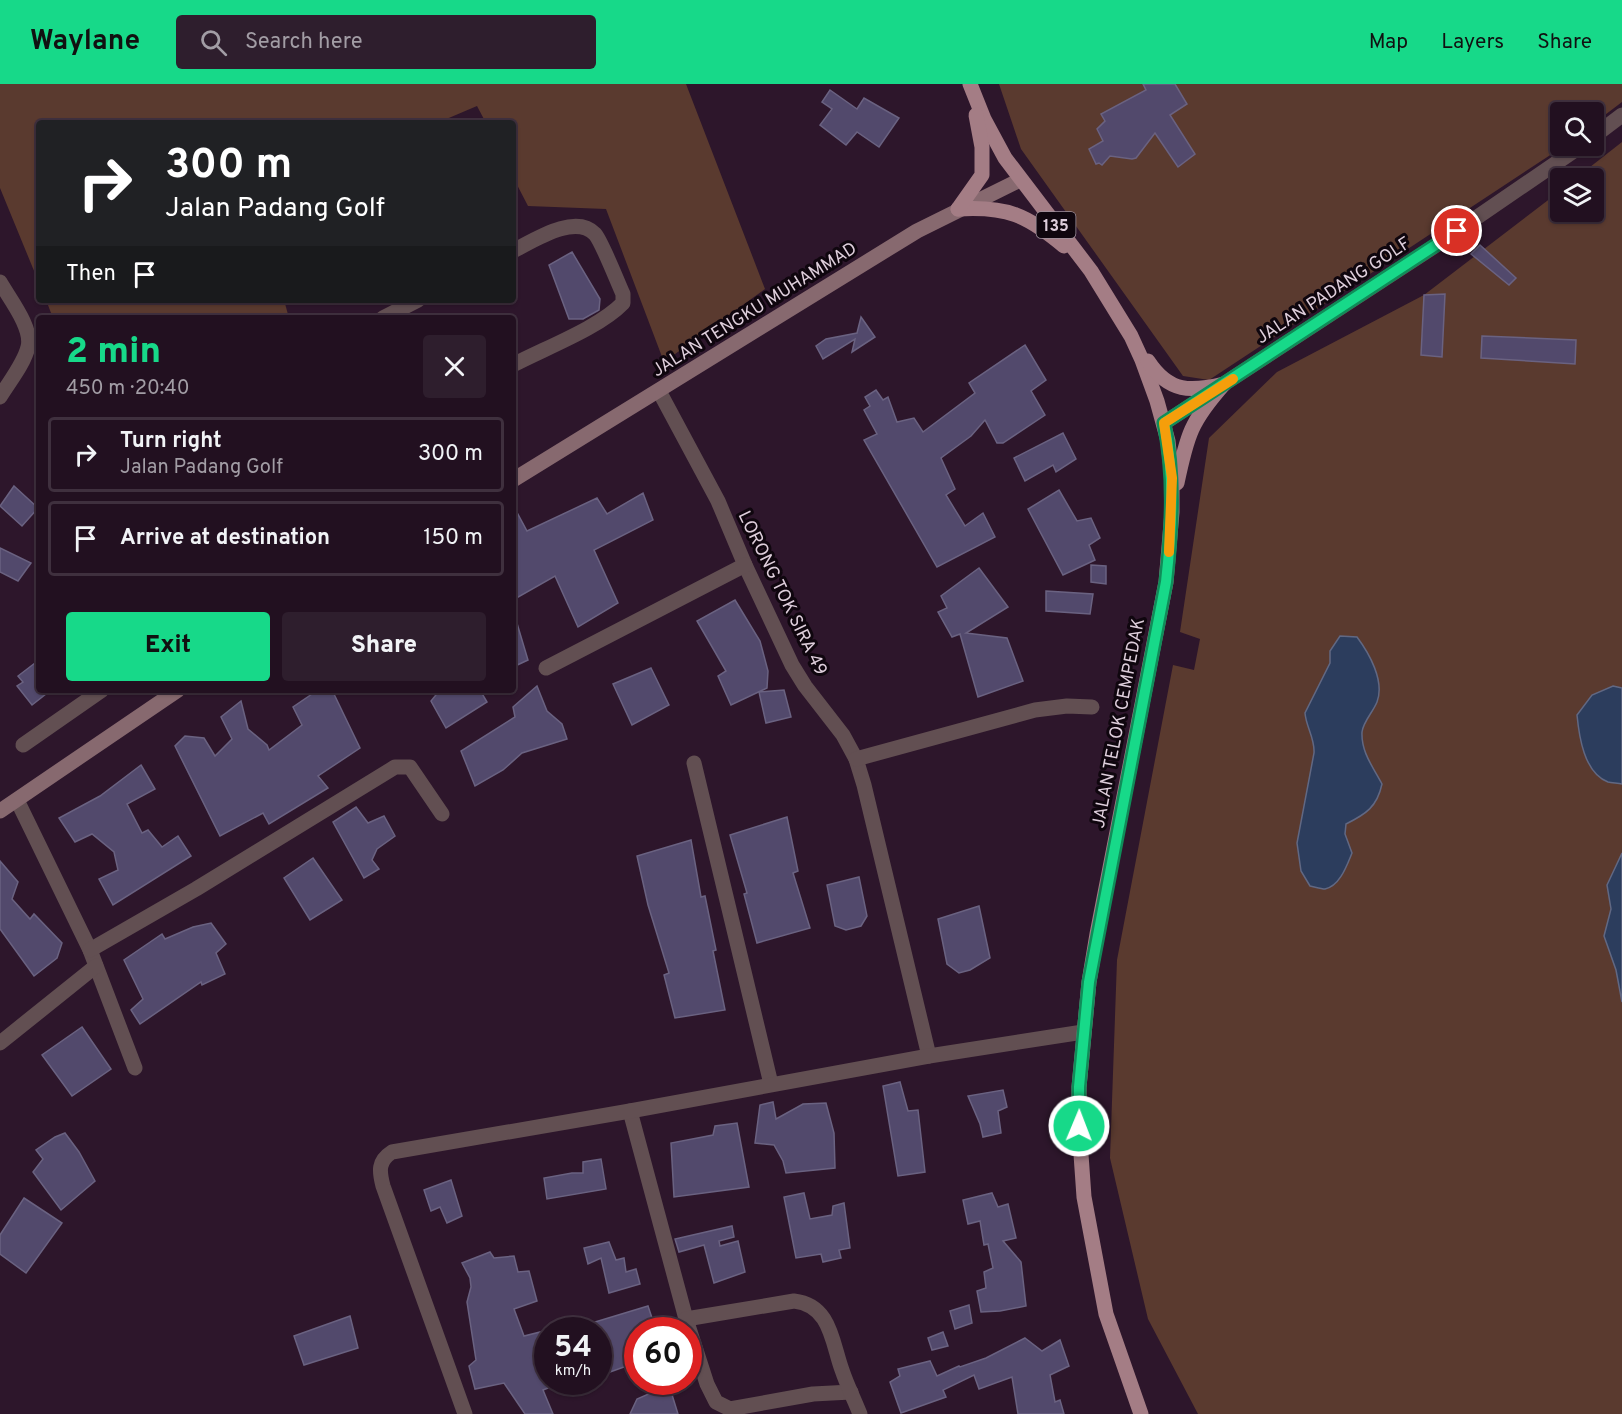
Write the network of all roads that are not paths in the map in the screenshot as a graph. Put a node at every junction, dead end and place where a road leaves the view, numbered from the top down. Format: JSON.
{"nodes":[{"id":1,"x":969,"y":84,"type":"edge"},
{"id":2,"x":1622,"y":115,"type":"edge"},
{"id":3,"x":1604,"y":129,"type":"edge"},
{"id":4,"x":1566,"y":156,"type":"edge"},
{"id":5,"x":1020,"y":180,"type":"junction"},
{"id":6,"x":958,"y":209,"type":"junction"},
{"id":7,"x":516,"y":250,"type":"edge"},
{"id":8,"x":1090,"y":271,"type":"junction"},
{"id":9,"x":0,"y":282,"type":"edge"},
{"id":10,"x":412,"y":303,"type":"edge"},
{"id":11,"x":389,"y":315,"type":"edge"},
{"id":12,"x":1131,"y":336,"type":"junction"},
{"id":13,"x":516,"y":363,"type":"edge"},
{"id":14,"x":1224,"y":384,"type":"junction"},
{"id":15,"x":659,"y":391,"type":"junction"},
{"id":16,"x":0,"y":397,"type":"edge"},
{"id":17,"x":1164,"y":423,"type":"junction"},
{"id":18,"x":516,"y":478,"type":"edge"},
{"id":19,"x":1172,"y":512,"type":"junction"},
{"id":20,"x":745,"y":565,"type":"junction"},
{"id":21,"x":546,"y":668,"type":"dead end"},
{"id":22,"x":98,"y":693,"type":"edge"},
{"id":23,"x":174,"y":693,"type":"edge"},
{"id":24,"x":1092,"y":707,"type":"dead end"},
{"id":25,"x":23,"y":745,"type":"dead end"},
{"id":26,"x":856,"y":759,"type":"junction"},
{"id":27,"x":694,"y":763,"type":"dead end"},
{"id":28,"x":17,"y":800,"type":"junction"},
{"id":29,"x":0,"y":812,"type":"edge"},
{"id":30,"x":442,"y":814,"type":"dead end"},
{"id":31,"x":90,"y":950,"type":"junction"},
{"id":32,"x":96,"y":966,"type":"junction"},
{"id":33,"x":1083,"y":1032,"type":"junction"},
{"id":34,"x":0,"y":1043,"type":"edge"},
{"id":35,"x":929,"y":1056,"type":"junction"},
{"id":36,"x":135,"y":1068,"type":"dead end"},
{"id":37,"x":771,"y":1084,"type":"junction"},
{"id":38,"x":630,"y":1111,"type":"junction"},
{"id":39,"x":685,"y":1317,"type":"edge"},
{"id":40,"x":697,"y":1317,"type":"edge"},
{"id":41,"x":702,"y":1367,"type":"edge"},
{"id":42,"x":851,"y":1392,"type":"junction"},
{"id":43,"x":465,"y":1414,"type":"edge"},
{"id":44,"x":860,"y":1414,"type":"edge"},
{"id":45,"x":1141,"y":1414,"type":"edge"}],
"edges":[{"from":1,"to":5,"type":"main road","name":"JALAN TELOK CEMPEDAK","number":"135"},
{"from":1,"to":6,"type":"main road"},
{"from":2,"to":3,"type":"street"},
{"from":4,"to":14,"type":"street","name":"JALAN PADANG GOLF"},
{"from":5,"to":6,"type":"main road","name":"JALAN TENGKU MUHAMMAD"},
{"from":5,"to":8,"type":"main road","name":"JALAN TELOK CEMPEDAK","number":"135"},
{"from":6,"to":8,"type":"main road"},
{"from":6,"to":15,"type":"main road","name":"JALAN TENGKU MUHAMMAD"},
{"from":7,"to":13,"type":"street"},
{"from":8,"to":12,"type":"main road","name":"JALAN TELOK CEMPEDAK","number":"135"},
{"from":9,"to":16,"type":"street"},
{"from":10,"to":11,"type":"street"},
{"from":12,"to":14,"type":"main road"},
{"from":12,"to":17,"type":"main road","name":"JALAN TELOK CEMPEDAK","number":"135"},
{"from":14,"to":17,"type":"street","name":"JALAN PADANG GOLF"},
{"from":14,"to":19,"type":"main road"},
{"from":15,"to":18,"type":"main road","name":"JALAN TENGKU MUHAMMAD"},
{"from":15,"to":20,"type":"street","name":"LORONG TOK SIRA 49"},
{"from":17,"to":19,"type":"main road","name":"JALAN TELOK CEMPEDAK","number":"135"},
{"from":19,"to":33,"type":"main road","name":"JALAN TELOK CEMPEDAK","number":"135"},
{"from":20,"to":21,"type":"street"},
{"from":20,"to":26,"type":"street","name":"LORONG TOK SIRA 49"},
{"from":22,"to":25,"type":"street"},
{"from":23,"to":28,"type":"main road"},
{"from":24,"to":26,"type":"street"},
{"from":26,"to":35,"type":"street","name":"LORONG TOK SIRA 49"},
{"from":27,"to":37,"type":"street"},
{"from":28,"to":29,"type":"main road"},
{"from":28,"to":31,"type":"street"},
{"from":30,"to":31,"type":"street"},
{"from":31,"to":32,"type":"street"},
{"from":32,"to":34,"type":"street"},
{"from":32,"to":36,"type":"street"},
{"from":33,"to":35,"type":"street"},
{"from":33,"to":45,"type":"main road","name":"JALAN TELOK CEMPEDAK","number":"135"},
{"from":35,"to":37,"type":"street"},
{"from":37,"to":38,"type":"street"},
{"from":38,"to":39,"type":"street"},
{"from":38,"to":43,"type":"street"},
{"from":40,"to":42,"type":"street"},
{"from":41,"to":42,"type":"street"},
{"from":42,"to":44,"type":"street"}]}
